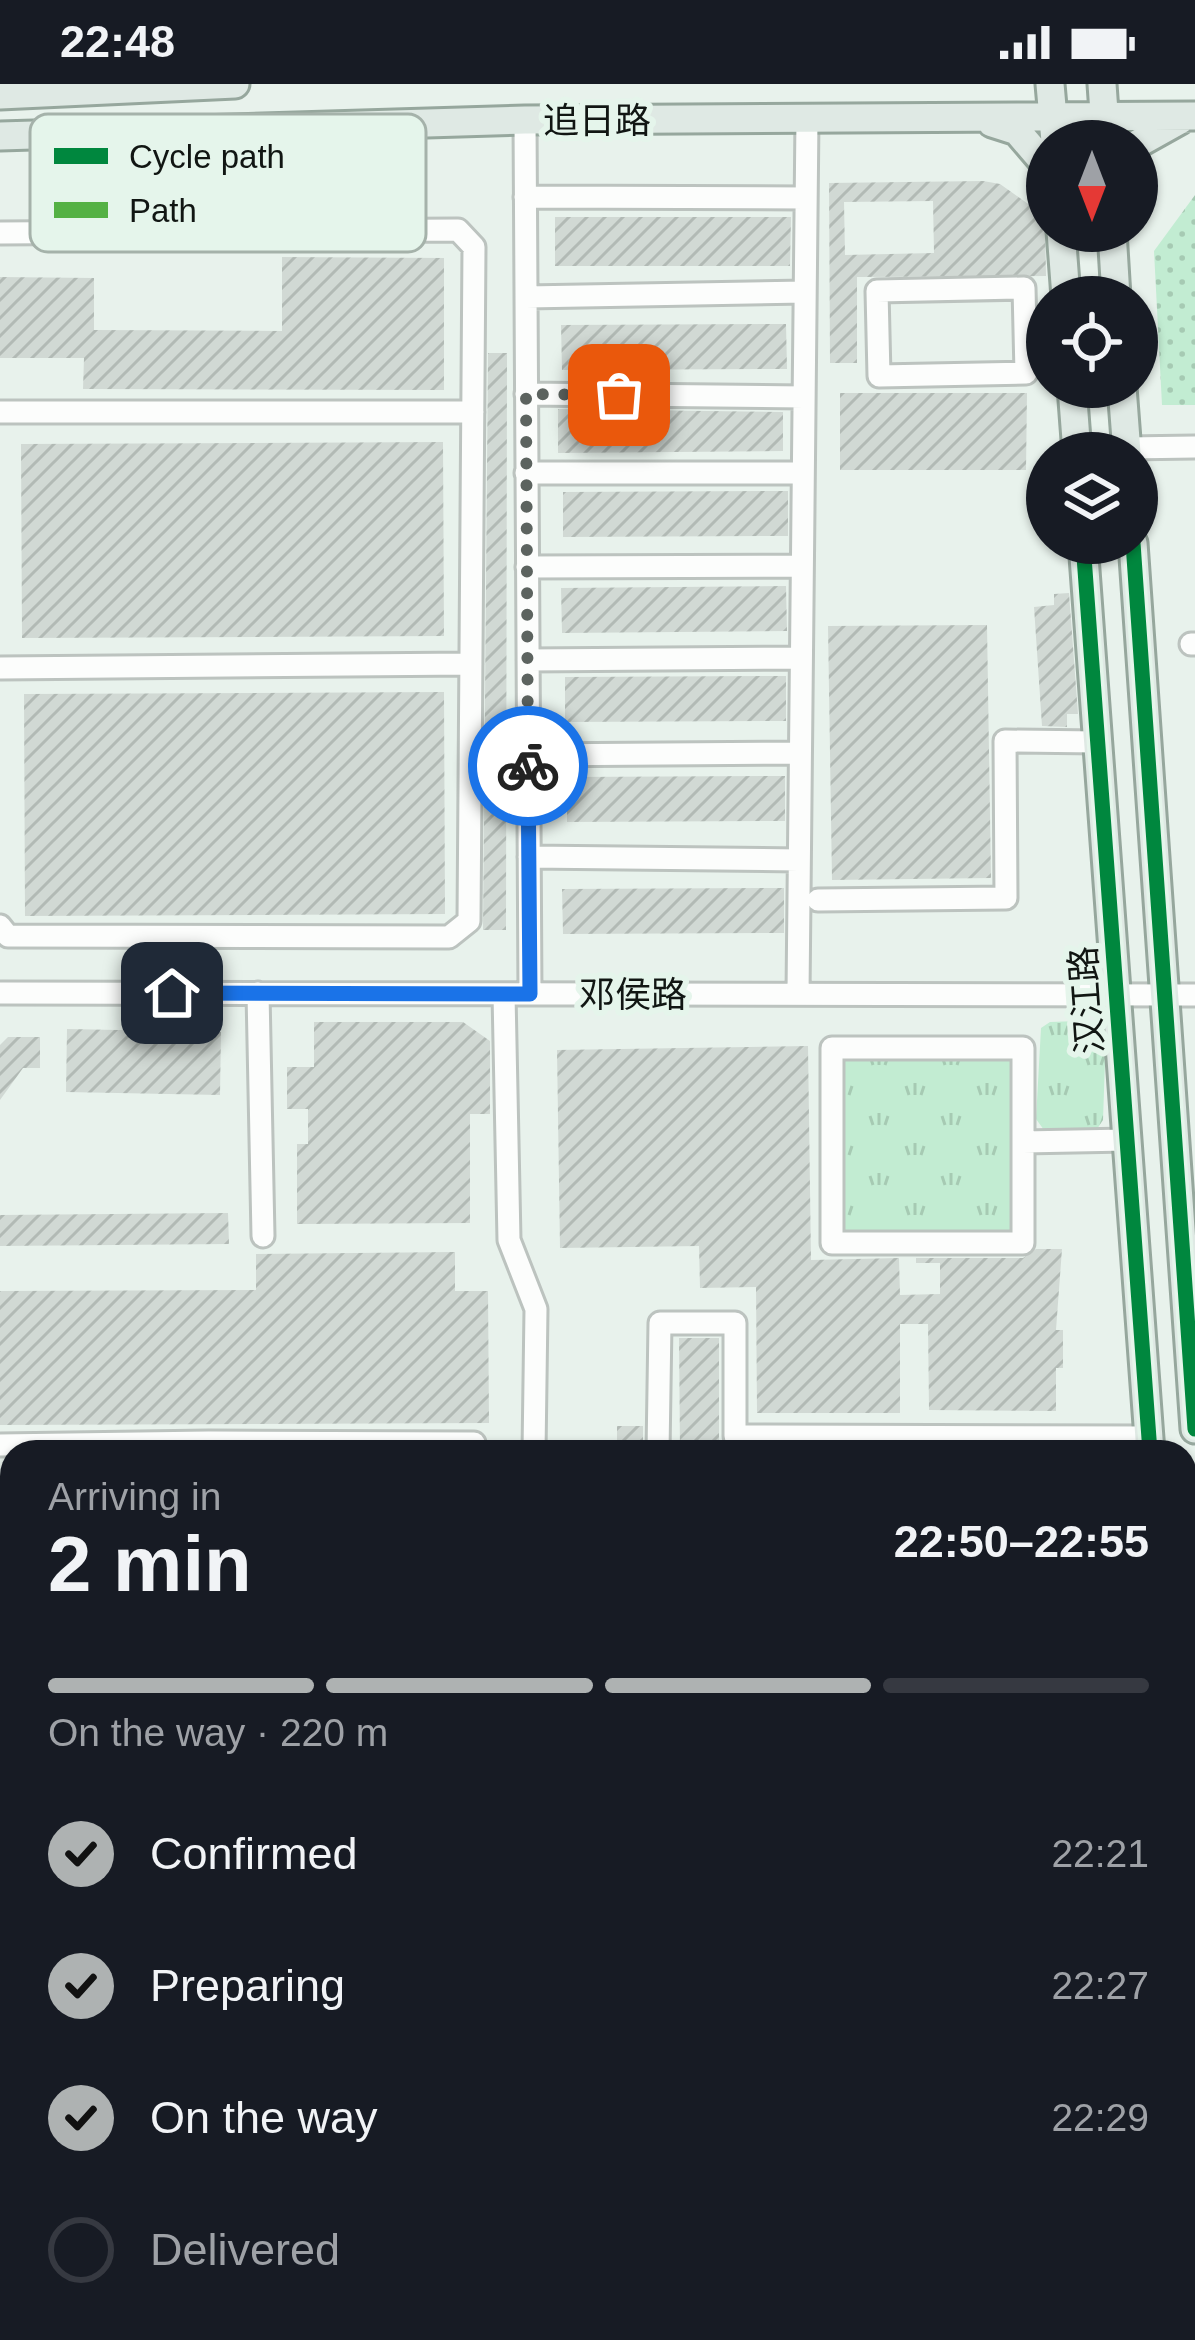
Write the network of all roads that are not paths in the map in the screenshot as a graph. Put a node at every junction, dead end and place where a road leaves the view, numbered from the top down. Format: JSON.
{"nodes":[{"id":1,"x":235,"y":84,"type":"edge"},
{"id":2,"x":1050,"y":84,"type":"edge"},
{"id":3,"x":1102,"y":84,"type":"edge"},
{"id":4,"x":0,"y":94,"type":"edge"},
{"id":5,"x":1191,"y":116,"type":"edge"},
{"id":6,"x":977,"y":117,"type":"junction"},
{"id":7,"x":807,"y":118,"type":"junction"},
{"id":8,"x":524,"y":120,"type":"junction"},
{"id":9,"x":1053,"y":120,"type":"edge"},
{"id":10,"x":1104,"y":120,"type":"edge"},
{"id":11,"x":1158,"y":121,"type":"edge"},
{"id":12,"x":426,"y":123,"type":"edge"},
{"id":13,"x":1026,"y":125,"type":"edge"},
{"id":14,"x":1158,"y":129,"type":"edge"},
{"id":15,"x":30,"y":135,"type":"edge"},
{"id":16,"x":0,"y":136,"type":"edge"},
{"id":17,"x":1026,"y":142,"type":"edge"},
{"id":18,"x":525,"y":197,"type":"junction"},
{"id":19,"x":806,"y":198,"type":"junction"},
{"id":20,"x":426,"y":230,"type":"edge"},
{"id":21,"x":30,"y":232,"type":"edge"},
{"id":22,"x":0,"y":233,"type":"edge"},
{"id":23,"x":805,"y":292,"type":"junction"},
{"id":24,"x":526,"y":297,"type":"junction"},
{"id":25,"x":1036,"y":333,"type":"edge"},
{"id":26,"x":526,"y":394,"type":"junction"},
{"id":27,"x":804,"y":397,"type":"junction"},
{"id":28,"x":0,"y":412,"type":"edge"},
{"id":29,"x":473,"y":412,"type":"junction"},
{"id":30,"x":1195,"y":448,"type":"edge"},
{"id":31,"x":1158,"y":449,"type":"edge"},
{"id":32,"x":526,"y":472,"type":"junction"},
{"id":33,"x":803,"y":473,"type":"junction"},
{"id":34,"x":1085,"y":564,"type":"edge"},
{"id":35,"x":1134,"y":564,"type":"edge"},
{"id":36,"x":802,"y":566,"type":"junction"},
{"id":37,"x":527,"y":567,"type":"junction"},
{"id":38,"x":801,"y":658,"type":"junction"},
{"id":39,"x":528,"y":659,"type":"junction"},
{"id":40,"x":471,"y":664,"type":"junction"},
{"id":41,"x":0,"y":668,"type":"edge"},
{"id":42,"x":1098,"y":742,"type":"junction"},
{"id":43,"x":800,"y":753,"type":"junction"},
{"id":44,"x":528,"y":755,"type":"junction"},
{"id":45,"x":529,"y":857,"type":"junction"},
{"id":46,"x":799,"y":860,"type":"junction"},
{"id":47,"x":818,"y":901,"type":"dead end"},
{"id":48,"x":0,"y":926,"type":"edge"},
{"id":49,"x":0,"y":993,"type":"edge"},
{"id":50,"x":257,"y":994,"type":"junction"},
{"id":51,"x":504,"y":994,"type":"junction"},
{"id":52,"x":530,"y":994,"type":"junction"},
{"id":53,"x":798,"y":994,"type":"junction"},
{"id":54,"x":1116,"y":995,"type":"junction"},
{"id":55,"x":1164,"y":995,"type":"junction"},
{"id":56,"x":1195,"y":995,"type":"edge"},
{"id":57,"x":1127,"y":1140,"type":"junction"},
{"id":58,"x":1023,"y":1142,"type":"junction"},
{"id":59,"x":1186,"y":1169,"type":"edge"},
{"id":60,"x":263,"y":1236,"type":"dead end"},
{"id":61,"x":1195,"y":1429,"type":"edge"},
{"id":62,"x":534,"y":1440,"type":"edge"},
{"id":63,"x":658,"y":1440,"type":"edge"},
{"id":64,"x":942,"y":1440,"type":"edge"},
{"id":65,"x":1149,"y":1440,"type":"edge"}],
"edges":[{"from":1,"to":4,"type":"main road"},
{"from":2,"to":9,"type":"main road"},
{"from":3,"to":10,"type":"main road"},
{"from":5,"to":11,"type":"main road","name":"追日路"},
{"from":5,"to":14,"type":"main road"},
{"from":6,"to":7,"type":"main road","name":"追日路"},
{"from":6,"to":13,"type":"main road","name":"追日路"},
{"from":6,"to":17,"type":"main road"},
{"from":7,"to":8,"type":"main road","name":"追日路"},
{"from":7,"to":19,"type":"street"},
{"from":8,"to":12,"type":"main road","name":"追日路"},
{"from":8,"to":18,"type":"street"},
{"from":15,"to":16,"type":"main road","name":"追日路"},
{"from":18,"to":19,"type":"street"},
{"from":18,"to":24,"type":"street"},
{"from":19,"to":23,"type":"street"},
{"from":20,"to":29,"type":"street"},
{"from":21,"to":22,"type":"street"},
{"from":23,"to":24,"type":"street"},
{"from":23,"to":27,"type":"street"},
{"from":24,"to":26,"type":"street"},
{"from":25,"to":25,"type":"street"},
{"from":26,"to":27,"type":"street"},
{"from":26,"to":32,"type":"street"},
{"from":27,"to":33,"type":"street"},
{"from":28,"to":29,"type":"street"},
{"from":29,"to":40,"type":"street"},
{"from":30,"to":31,"type":"street"},
{"from":32,"to":33,"type":"street"},
{"from":32,"to":37,"type":"street"},
{"from":33,"to":36,"type":"street"},
{"from":34,"to":42,"type":"main road","name":"汉江路"},
{"from":35,"to":55,"type":"main road"},
{"from":36,"to":37,"type":"street"},
{"from":36,"to":38,"type":"street"},
{"from":37,"to":39,"type":"street"},
{"from":38,"to":39,"type":"street"},
{"from":38,"to":43,"type":"street"},
{"from":39,"to":44,"type":"street"},
{"from":40,"to":41,"type":"street"},
{"from":40,"to":48,"type":"street"},
{"from":42,"to":47,"type":"street"},
{"from":42,"to":54,"type":"main road","name":"汉江路"},
{"from":43,"to":44,"type":"street"},
{"from":43,"to":46,"type":"street"},
{"from":44,"to":45,"type":"street"},
{"from":45,"to":46,"type":"street"},
{"from":45,"to":52,"type":"street"},
{"from":46,"to":53,"type":"street"},
{"from":49,"to":50,"type":"street","name":"邓侯路"},
{"from":50,"to":51,"type":"street","name":"邓侯路"},
{"from":50,"to":60,"type":"street"},
{"from":51,"to":52,"type":"street","name":"邓侯路"},
{"from":51,"to":62,"type":"street"},
{"from":52,"to":53,"type":"street","name":"邓侯路"},
{"from":53,"to":54,"type":"street","name":"邓侯路"},
{"from":54,"to":55,"type":"street","name":"邓侯路"},
{"from":54,"to":57,"type":"main road","name":"汉江路"},
{"from":55,"to":56,"type":"street","name":"邓侯路"},
{"from":55,"to":59,"type":"main road"},
{"from":57,"to":58,"type":"street"},
{"from":57,"to":65,"type":"main road","name":"汉江路"},
{"from":58,"to":58,"type":"street"},
{"from":59,"to":61,"type":"main road"},
{"from":63,"to":64,"type":"street"}]}
